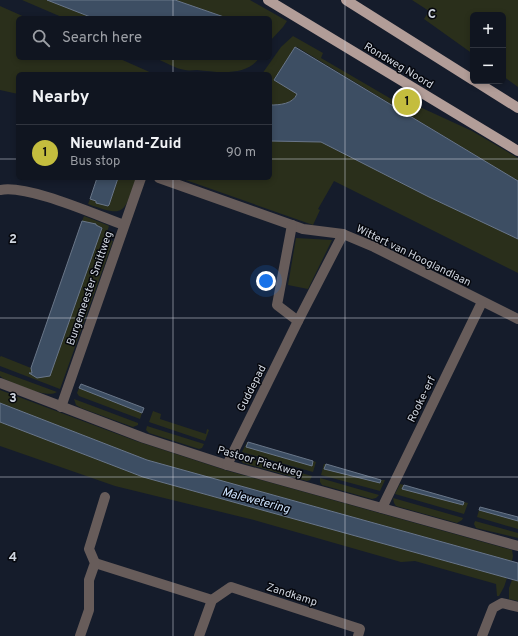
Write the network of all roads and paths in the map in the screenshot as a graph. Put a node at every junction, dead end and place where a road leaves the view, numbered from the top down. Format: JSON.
{"nodes":[{"id":1,"x":268,"y":0,"type":"edge"},
{"id":2,"x":346,"y":0,"type":"edge"},
{"id":3,"x":470,"y":78,"type":"edge"},
{"id":4,"x":480,"y":84,"type":"edge"},
{"id":5,"x":518,"y":108,"type":"edge"},
{"id":6,"x":518,"y":151,"type":"edge"},
{"id":7,"x":140,"y":180,"type":"edge"},
{"id":8,"x":165,"y":180,"type":"edge"},
{"id":9,"x":0,"y":190,"type":"edge"},
{"id":10,"x":124,"y":225,"type":"junction"},
{"id":11,"x":292,"y":225,"type":"junction"},
{"id":12,"x":343,"y":234,"type":"junction"},
{"id":13,"x":482,"y":302,"type":"junction"},
{"id":14,"x":518,"y":319,"type":"edge"},
{"id":15,"x":298,"y":321,"type":"junction"},
{"id":16,"x":0,"y":383,"type":"edge"},
{"id":17,"x":61,"y":407,"type":"junction"},
{"id":18,"x":227,"y":465,"type":"junction"},
{"id":19,"x":105,"y":497,"type":"dead end"},
{"id":20,"x":382,"y":508,"type":"junction"},
{"id":21,"x":518,"y":546,"type":"edge"},
{"id":22,"x":95,"y":563,"type":"junction"},
{"id":23,"x":212,"y":600,"type":"junction"},
{"id":24,"x":518,"y":608,"type":"edge"},
{"id":25,"x":80,"y":636,"type":"edge"},
{"id":26,"x":200,"y":636,"type":"edge"},
{"id":27,"x":358,"y":636,"type":"edge"},
{"id":28,"x":482,"y":636,"type":"edge"}],
"edges":[{"from":1,"to":6,"type":"main road","name":"Rondweg Noord"},
{"from":2,"to":3,"type":"main road"},
{"from":4,"to":5,"type":"main road"},
{"from":7,"to":10,"type":"street","name":"Burgemeester Smittweg"},
{"from":8,"to":11,"type":"street","name":"Wittert van Hooglandlaan"},
{"from":9,"to":10,"type":"street"},
{"from":10,"to":17,"type":"street","name":"Burgemeester Smittweg"},
{"from":11,"to":12,"type":"street","name":"Wittert van Hooglandlaan"},
{"from":11,"to":15,"type":"street"},
{"from":12,"to":13,"type":"street","name":"Wittert van Hooglandlaan"},
{"from":12,"to":15,"type":"street","name":"Guddepad"},
{"from":13,"to":14,"type":"street","name":"Wittert van Hooglandlaan"},
{"from":13,"to":20,"type":"street","name":"Rooke-erf"},
{"from":15,"to":18,"type":"street","name":"Guddepad"},
{"from":16,"to":17,"type":"street","name":"Pastoor Pieckweg"},
{"from":17,"to":18,"type":"street","name":"Pastoor Pieckweg"},
{"from":18,"to":20,"type":"street","name":"Pastoor Pieckweg"},
{"from":19,"to":22,"type":"street"},
{"from":20,"to":21,"type":"street","name":"Pastoor Pieckweg"},
{"from":22,"to":23,"type":"street"},
{"from":22,"to":25,"type":"street"},
{"from":23,"to":26,"type":"street"},
{"from":23,"to":27,"type":"street","name":"Zandkamp"},
{"from":24,"to":28,"type":"street"}]}
